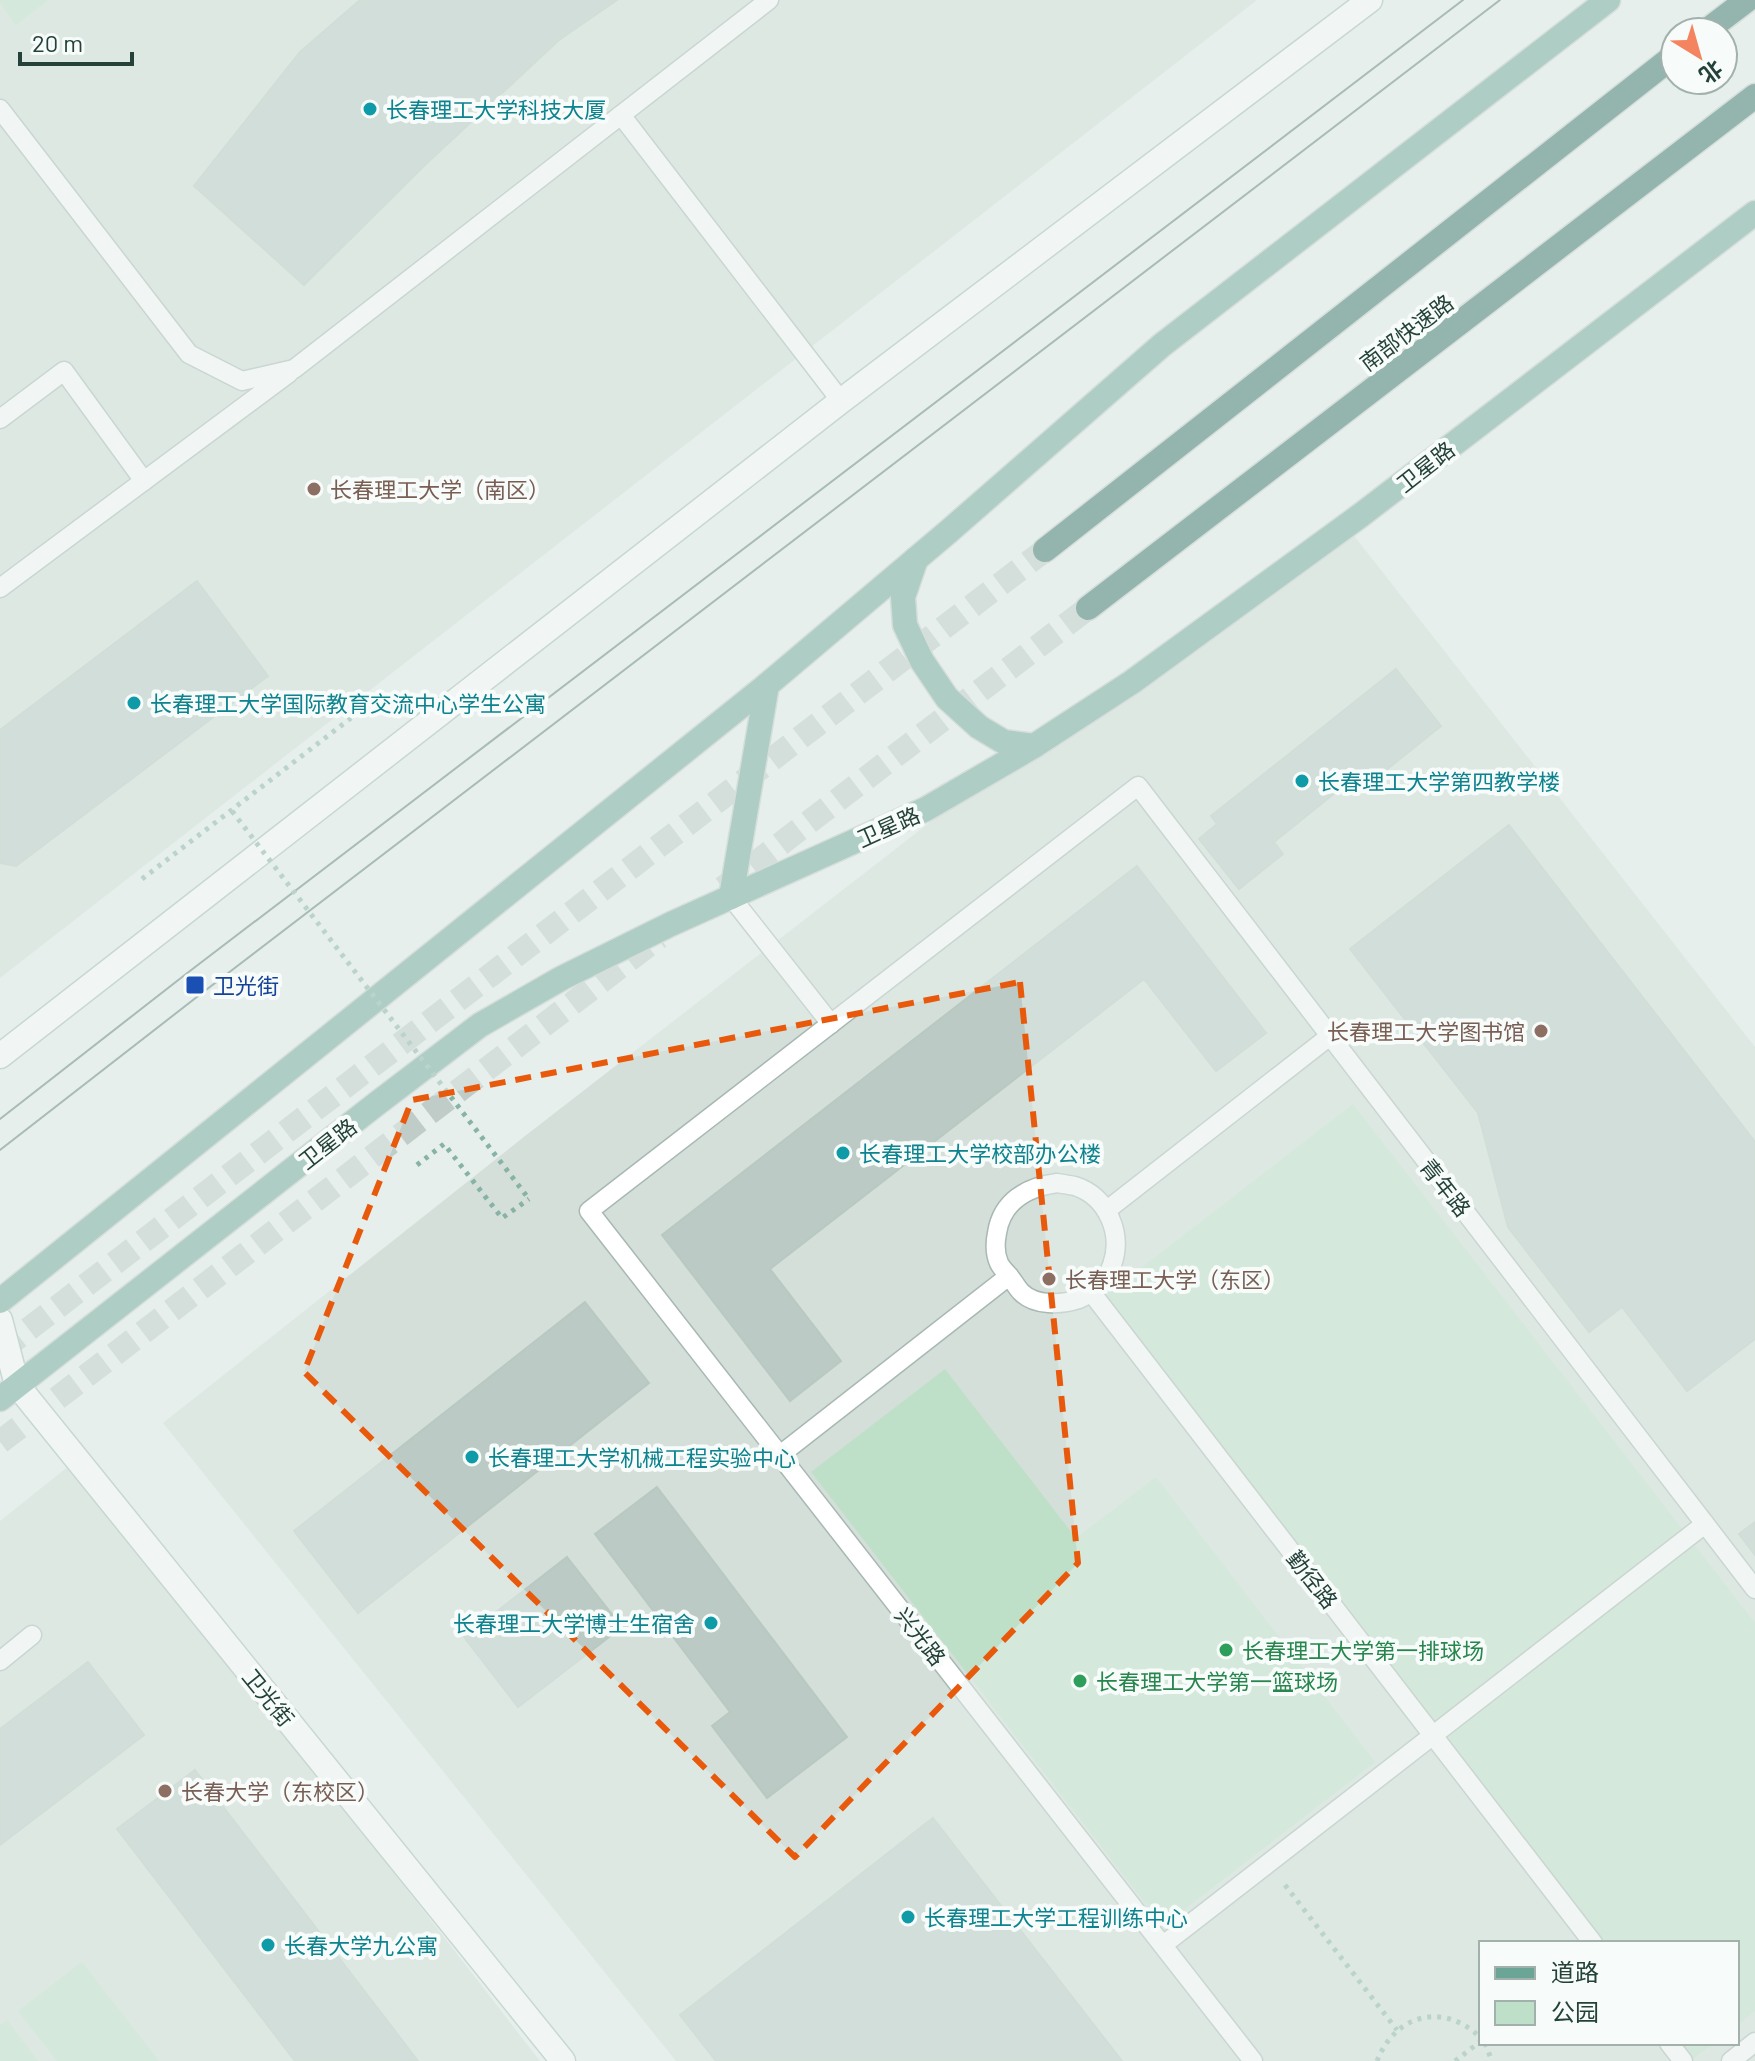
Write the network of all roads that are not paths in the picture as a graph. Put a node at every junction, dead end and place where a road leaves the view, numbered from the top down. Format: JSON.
{"nodes":[{"id":1,"x":769,"y":0,"type":"edge"},
{"id":2,"x":1370,"y":0,"type":"edge"},
{"id":3,"x":1608,"y":0,"type":"edge"},
{"id":4,"x":1731,"y":0,"type":"edge"},
{"id":5,"x":1747,"y":0,"type":"edge"},
{"id":6,"x":1714,"y":16,"type":"edge"},
{"id":7,"x":1726,"y":16,"type":"edge"},
{"id":8,"x":1659,"y":68,"type":"edge"},
{"id":9,"x":1755,"y":96,"type":"edge"},
{"id":10,"x":0,"y":109,"type":"edge"},
{"id":11,"x":621,"y":115,"type":"junction"},
{"id":12,"x":1755,"y":213,"type":"edge"},
{"id":13,"x":294,"y":369,"type":"junction"},
{"id":14,"x":841,"y":401,"type":"junction"},
{"id":15,"x":0,"y":419,"type":"edge"},
{"id":16,"x":144,"y":481,"type":"junction"},
{"id":17,"x":1045,"y":550,"type":"tunnel mouth"},
{"id":18,"x":916,"y":559,"type":"junction"},
{"id":19,"x":0,"y":588,"type":"edge"},
{"id":20,"x":1088,"y":608,"type":"tunnel mouth"},
{"id":21,"x":767,"y":685,"type":"junction"},
{"id":22,"x":1034,"y":746,"type":"junction"},
{"id":23,"x":731,"y":897,"type":"junction"},
{"id":24,"x":831,"y":1024,"type":"junction"},
{"id":25,"x":1330,"y":1036,"type":"junction"},
{"id":26,"x":0,"y":1056,"type":"edge"},
{"id":27,"x":1107,"y":1210,"type":"junction"},
{"id":28,"x":1009,"y":1276,"type":"junction"},
{"id":29,"x":1091,"y":1292,"type":"junction"},
{"id":30,"x":0,"y":1301,"type":"edge"},
{"id":31,"x":0,"y":1320,"type":"edge"},
{"id":32,"x":8,"y":1392,"type":"edge"},
{"id":33,"x":780,"y":1455,"type":"junction"},
{"id":34,"x":1705,"y":1524,"type":"junction"},
{"id":35,"x":1755,"y":1589,"type":"edge"},
{"id":36,"x":32,"y":1635,"type":"dead end"},
{"id":37,"x":0,"y":1661,"type":"edge"},
{"id":38,"x":1434,"y":1736,"type":"junction"},
{"id":39,"x":1591,"y":1941,"type":"edge"},
{"id":40,"x":1163,"y":1945,"type":"junction"},
{"id":41,"x":1755,"y":2042,"type":"edge"},
{"id":42,"x":1671,"y":2045,"type":"edge"},
{"id":43,"x":563,"y":2061,"type":"edge"},
{"id":44,"x":1253,"y":2061,"type":"edge"},
{"id":45,"x":1683,"y":2061,"type":"edge"},
{"id":46,"x":1731,"y":2061,"type":"edge"}],
"edges":[{"from":1,"to":11,"type":"lane"},
{"from":2,"to":14,"type":"main road"},
{"from":3,"to":18,"type":"main road"},
{"from":4,"to":6,"type":"highway"},
{"from":5,"to":7,"type":"highway"},
{"from":8,"to":17,"type":"highway"},
{"from":9,"to":20,"type":"highway","name":"南部快速路"},
{"from":10,"to":13,"type":"lane"},
{"from":11,"to":13,"type":"lane"},
{"from":11,"to":14,"type":"lane"},
{"from":12,"to":22,"type":"main road","name":"卫星路"},
{"from":13,"to":16,"type":"lane"},
{"from":14,"to":26,"type":"main road"},
{"from":15,"to":16,"type":"lane"},
{"from":16,"to":19,"type":"lane"},
{"from":18,"to":21,"type":"main road"},
{"from":18,"to":22,"type":"main road"},
{"from":21,"to":23,"type":"main road"},
{"from":21,"to":30,"type":"main road"},
{"from":22,"to":23,"type":"main road","name":"卫星路"},
{"from":23,"to":24,"type":"lane"},
{"from":23,"to":32,"type":"main road","name":"卫星路"},
{"from":24,"to":25,"type":"lane","name":"青年路"},
{"from":24,"to":33,"type":"lane","name":"兴光路"},
{"from":25,"to":27,"type":"lane"},
{"from":25,"to":34,"type":"lane","name":"青年路"},
{"from":27,"to":28,"type":"lane"},
{"from":27,"to":29,"type":"lane"},
{"from":28,"to":29,"type":"lane"},
{"from":28,"to":33,"type":"lane"},
{"from":29,"to":38,"type":"lane","name":"勤径路"},
{"from":31,"to":32,"type":"main road","name":"卫光街"},
{"from":32,"to":43,"type":"main road","name":"卫光街"},
{"from":33,"to":40,"type":"lane","name":"兴光路"},
{"from":34,"to":35,"type":"lane","name":"青年路"},
{"from":34,"to":38,"type":"lane"},
{"from":36,"to":37,"type":"lane"},
{"from":38,"to":39,"type":"lane","name":"勤径路"},
{"from":38,"to":40,"type":"lane"},
{"from":40,"to":44,"type":"lane","name":"兴光路"},
{"from":41,"to":46,"type":"lane"},
{"from":42,"to":45,"type":"lane"}]}
